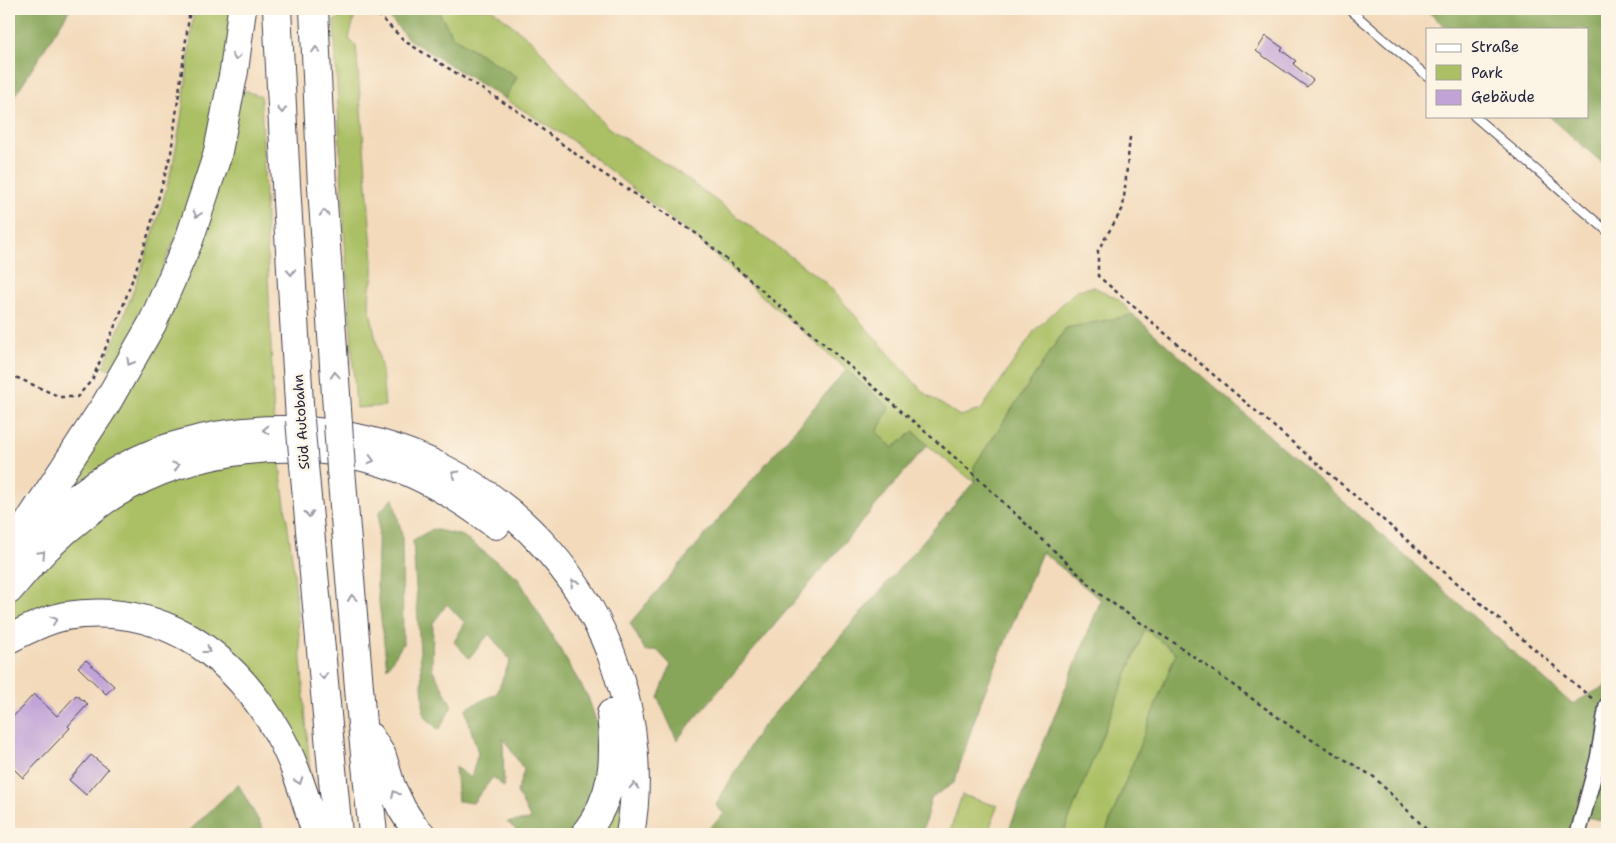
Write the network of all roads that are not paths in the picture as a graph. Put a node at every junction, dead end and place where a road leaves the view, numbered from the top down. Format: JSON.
{"nodes":[{"id":1,"x":242,"y":9,"type":"edge"},
{"id":2,"x":278,"y":9,"type":"edge"},
{"id":3,"x":314,"y":9,"type":"edge"},
{"id":4,"x":1349,"y":9,"type":"edge"},
{"id":5,"x":1426,"y":75,"type":"edge"},
{"id":6,"x":1476,"y":118,"type":"edge"},
{"id":7,"x":1607,"y":231,"type":"edge"},
{"id":8,"x":9,"y":553,"type":"edge"},
{"id":9,"x":9,"y":561,"type":"edge"},
{"id":10,"x":9,"y":590,"type":"edge"},
{"id":11,"x":9,"y":639,"type":"edge"},
{"id":12,"x":1606,"y":708,"type":"edge"},
{"id":13,"x":362,"y":724,"type":"junction"},
{"id":14,"x":316,"y":834,"type":"edge"},
{"id":15,"x":338,"y":834,"type":"edge"},
{"id":16,"x":373,"y":834,"type":"edge"},
{"id":17,"x":422,"y":834,"type":"edge"},
{"id":18,"x":584,"y":834,"type":"edge"},
{"id":19,"x":630,"y":834,"type":"edge"},
{"id":20,"x":1578,"y":834,"type":"edge"}],
"edges":[{"from":1,"to":8,"type":"highway","one_way":true},
{"from":2,"to":15,"type":"highway","name":"Süd Autobahn","one_way":true,"bridge":true},
{"from":13,"to":3,"type":"highway","one_way":true,"bridge":true},
{"from":4,"to":5,"type":"lane"},
{"from":6,"to":7,"type":"lane"},
{"from":19,"to":9,"type":"highway","one_way":true},
{"from":10,"to":18,"type":"highway","one_way":true},
{"from":11,"to":14,"type":"highway","one_way":true},
{"from":12,"to":20,"type":"street"},
{"from":13,"to":16,"type":"highway"},
{"from":17,"to":13,"type":"highway","one_way":true}]}
